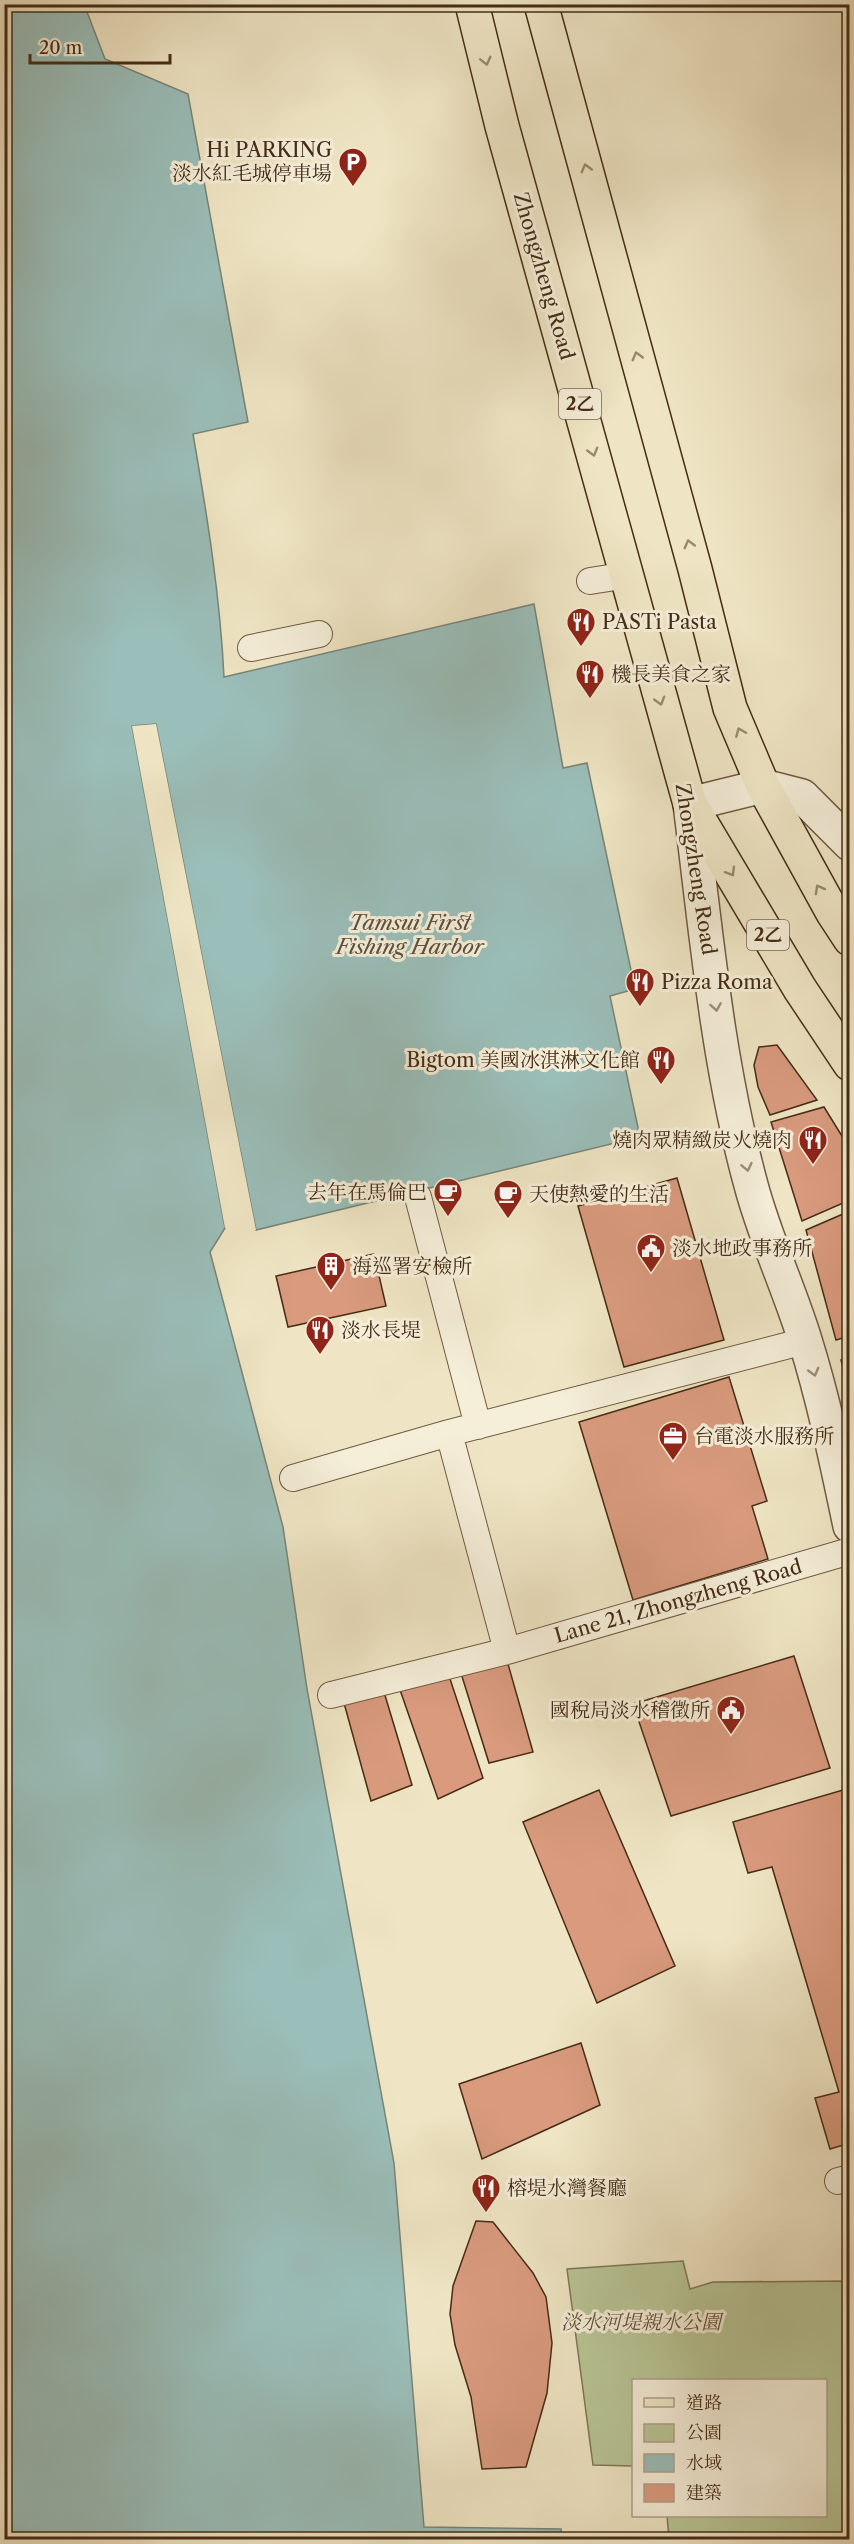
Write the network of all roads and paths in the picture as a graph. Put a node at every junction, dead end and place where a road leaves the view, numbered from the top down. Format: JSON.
{"nodes":[{"id":1,"x":472,"y":4,"type":"edge"},
{"id":2,"x":541,"y":4,"type":"edge"},
{"id":3,"x":628,"y":575,"type":"junction"},
{"id":4,"x":590,"y":581,"type":"dead end"},
{"id":5,"x":319,"y":634,"type":"dead end"},
{"id":6,"x":251,"y":648,"type":"dead end"},
{"id":7,"x":762,"y":786,"type":"junction"},
{"id":8,"x":690,"y":804,"type":"junction"},
{"id":9,"x":849,"y":844,"type":"edge"},
{"id":10,"x":849,"y":939,"type":"edge"},
{"id":11,"x":849,"y":1064,"type":"edge"},
{"id":12,"x":418,"y":1197,"type":"dead end"},
{"id":13,"x":805,"y":1341,"type":"junction"},
{"id":14,"x":478,"y":1426,"type":"junction"},
{"id":15,"x":449,"y":1433,"type":"junction"},
{"id":16,"x":293,"y":1478,"type":"dead end"},
{"id":17,"x":849,"y":1526,"type":"edge"},
{"id":18,"x":849,"y":1551,"type":"edge"},
{"id":19,"x":507,"y":1651,"type":"junction"},
{"id":20,"x":331,"y":1695,"type":"dead end"}],
"edges":[{"from":1,"to":3,"type":"main road","name":"Zhongzheng Road","number":"2乙","one_way":true},
{"from":7,"to":2,"type":"main road","one_way":true},
{"from":3,"to":4,"type":"lane"},
{"from":3,"to":8,"type":"main road","name":"Zhongzheng Road","number":"2乙","one_way":true},
{"from":5,"to":6,"type":"lane"},
{"from":7,"to":8,"type":"street"},
{"from":7,"to":9,"type":"street"},
{"from":10,"to":7,"type":"main road","one_way":true},
{"from":8,"to":11,"type":"main road","number":"2乙","one_way":true},
{"from":8,"to":13,"type":"street","name":"Zhongzheng Road","one_way":true},
{"from":12,"to":14,"type":"lane"},
{"from":13,"to":14,"type":"lane"},
{"from":13,"to":17,"type":"street","name":"Zhongzheng Road","one_way":true},
{"from":14,"to":15,"type":"lane"},
{"from":15,"to":16,"type":"lane"},
{"from":15,"to":19,"type":"lane"},
{"from":18,"to":19,"type":"lane","name":"Lane 21, Zhongzheng Road"},
{"from":19,"to":20,"type":"lane","name":"Lane 21, Zhongzheng Road"}]}
